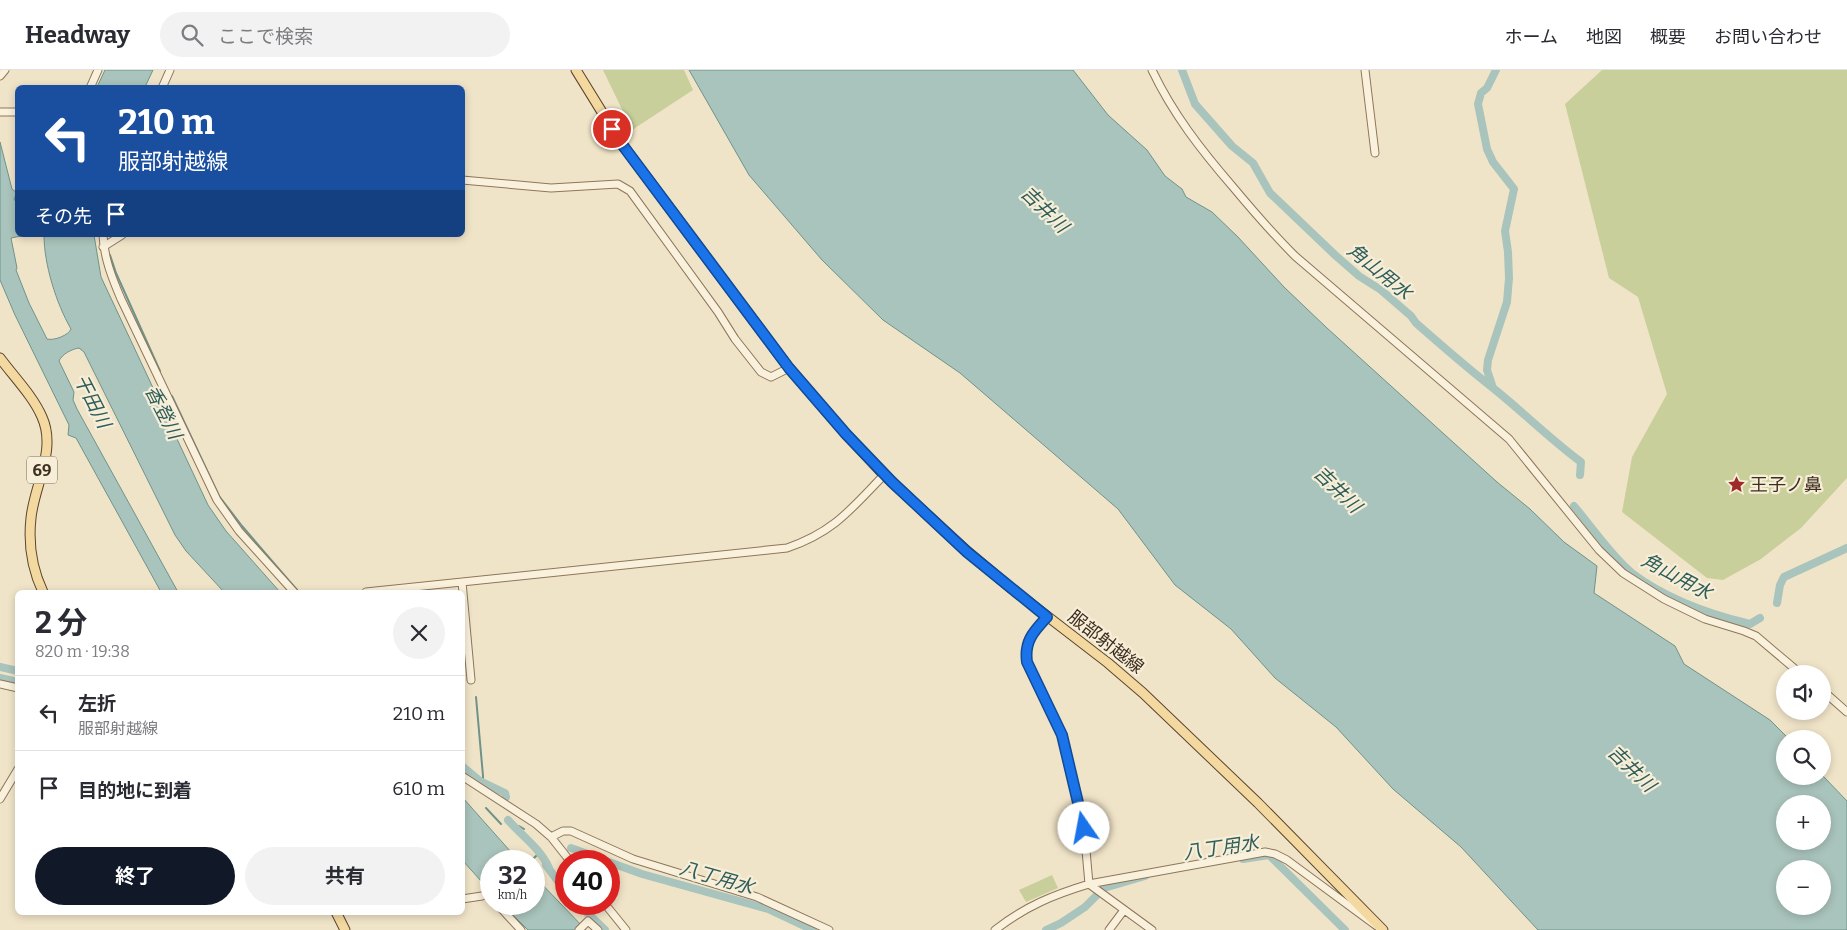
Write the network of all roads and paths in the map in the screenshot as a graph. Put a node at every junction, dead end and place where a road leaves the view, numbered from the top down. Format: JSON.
{"nodes":[{"id":1,"x":6,"y":70,"type":"edge"},
{"id":2,"x":98,"y":70,"type":"edge"},
{"id":3,"x":170,"y":70,"type":"edge"},
{"id":4,"x":576,"y":70,"type":"edge"},
{"id":5,"x":1152,"y":70,"type":"edge"},
{"id":6,"x":1365,"y":70,"type":"edge"},
{"id":7,"x":0,"y":76,"type":"edge"},
{"id":8,"x":91,"y":85,"type":"edge"},
{"id":9,"x":163,"y":85,"type":"edge"},
{"id":10,"x":0,"y":112,"type":"edge"},
{"id":11,"x":15,"y":112,"type":"edge"},
{"id":12,"x":1375,"y":153,"type":"dead end"},
{"id":13,"x":465,"y":180,"type":"edge"},
{"id":14,"x":103,"y":237,"type":"edge"},
{"id":15,"x":119,"y":237,"type":"edge"},
{"id":16,"x":103,"y":247,"type":"junction"},
{"id":17,"x":0,"y":358,"type":"edge"},
{"id":18,"x":789,"y":368,"type":"junction"},
{"id":19,"x":884,"y":475,"type":"junction"},
{"id":20,"x":462,"y":582,"type":"junction"},
{"id":21,"x":42,"y":590,"type":"edge"},
{"id":22,"x":292,"y":590,"type":"edge"},
{"id":23,"x":385,"y":590,"type":"edge"},
{"id":24,"x":463,"y":590,"type":"edge"},
{"id":25,"x":465,"y":615,"type":"edge"},
{"id":26,"x":1047,"y":617,"type":"junction"},
{"id":27,"x":1790,"y":665,"type":"edge"},
{"id":28,"x":471,"y":680,"type":"dead end"},
{"id":29,"x":0,"y":684,"type":"edge"},
{"id":30,"x":15,"y":687,"type":"edge"},
{"id":31,"x":1831,"y":698,"type":"edge"},
{"id":32,"x":1847,"y":712,"type":"edge"},
{"id":33,"x":15,"y":775,"type":"edge"},
{"id":34,"x":465,"y":778,"type":"edge"},
{"id":35,"x":0,"y":799,"type":"edge"},
{"id":36,"x":550,"y":837,"type":"junction"},
{"id":37,"x":561,"y":850,"type":"edge"},
{"id":38,"x":1089,"y":884,"type":"junction"},
{"id":39,"x":480,"y":896,"type":"edge"},
{"id":40,"x":465,"y":899,"type":"edge"},
{"id":41,"x":1124,"y":910,"type":"junction"},
{"id":42,"x":338,"y":915,"type":"edge"},
{"id":43,"x":507,"y":915,"type":"edge"},
{"id":44,"x":614,"y":915,"type":"edge"},
{"id":45,"x":346,"y":930,"type":"edge"},
{"id":46,"x":521,"y":930,"type":"edge"},
{"id":47,"x":580,"y":930,"type":"edge"},
{"id":48,"x":598,"y":930,"type":"edge"},
{"id":49,"x":626,"y":930,"type":"edge"},
{"id":50,"x":829,"y":930,"type":"edge"},
{"id":51,"x":995,"y":930,"type":"edge"},
{"id":52,"x":1109,"y":930,"type":"edge"},
{"id":53,"x":1152,"y":930,"type":"edge"},
{"id":54,"x":1383,"y":930,"type":"edge"}],
"edges":[{"from":1,"to":7,"type":"street"},
{"from":2,"to":8,"type":"street"},
{"from":3,"to":9,"type":"street"},
{"from":4,"to":18,"type":"main road","name":"服部射越線"},
{"from":5,"to":27,"type":"street"},
{"from":6,"to":12,"type":"street"},
{"from":10,"to":11,"type":"street"},
{"from":13,"to":18,"type":"street"},
{"from":14,"to":16,"type":"street"},
{"from":15,"to":16,"type":"street"},
{"from":16,"to":22,"type":"street"},
{"from":17,"to":21,"type":"main road","number":"69"},
{"from":18,"to":19,"type":"main road","name":"服部射越線"},
{"from":19,"to":20,"type":"street"},
{"from":19,"to":26,"type":"main road","name":"服部射越線"},
{"from":20,"to":23,"type":"street"},
{"from":20,"to":24,"type":"street"},
{"from":25,"to":28,"type":"street"},
{"from":26,"to":38,"type":"street"},
{"from":26,"to":54,"type":"main road","name":"服部射越線"},
{"from":29,"to":30,"type":"street"},
{"from":31,"to":32,"type":"street"},
{"from":33,"to":35,"type":"street"},
{"from":34,"to":36,"type":"street"},
{"from":36,"to":37,"type":"street"},
{"from":36,"to":50,"type":"street"},
{"from":38,"to":41,"type":"street"},
{"from":38,"to":51,"type":"street"},
{"from":38,"to":54,"type":"street"},
{"from":39,"to":40,"type":"street"},
{"from":41,"to":52,"type":"street"},
{"from":41,"to":53,"type":"street"},
{"from":42,"to":45,"type":"main road"},
{"from":43,"to":46,"type":"street"},
{"from":44,"to":49,"type":"street"},
{"from":47,"to":48,"type":"street"}]}
